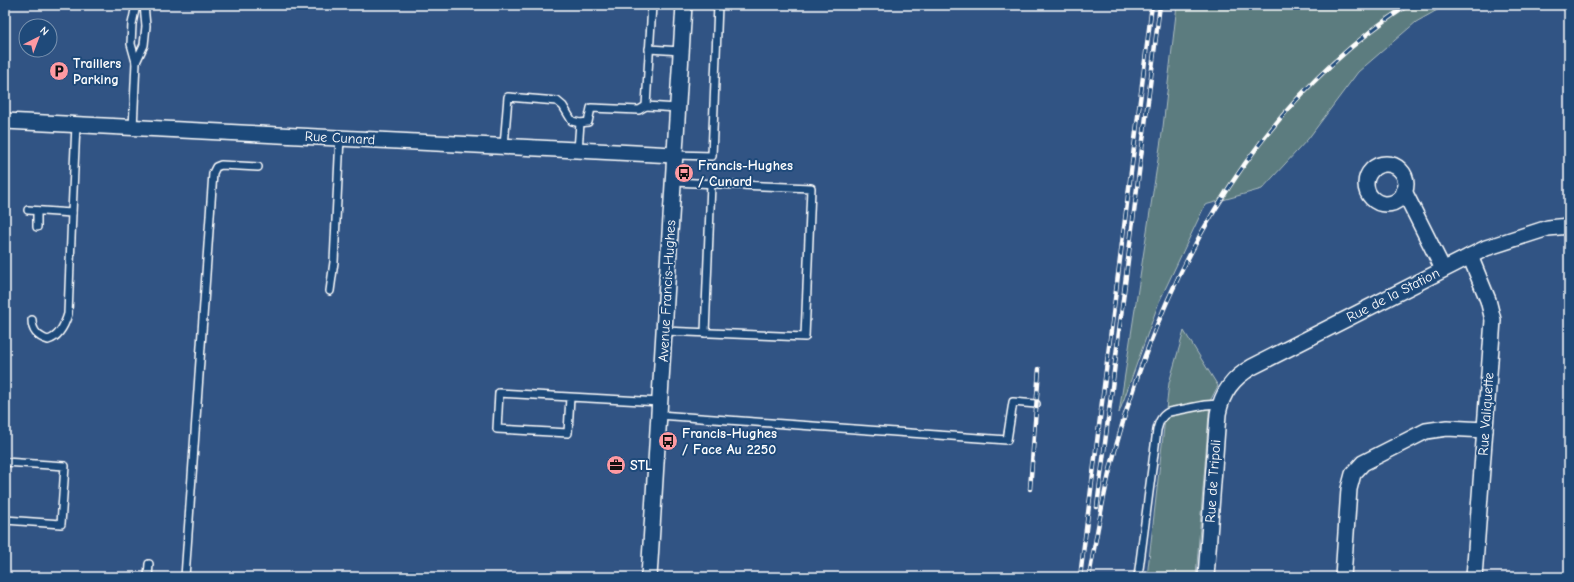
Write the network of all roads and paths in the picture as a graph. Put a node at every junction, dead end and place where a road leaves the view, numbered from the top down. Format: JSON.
{"nodes":[{"id":1,"x":136,"y":5,"type":"edge"},
{"id":2,"x":144,"y":5,"type":"edge"},
{"id":3,"x":652,"y":5,"type":"edge"},
{"id":4,"x":684,"y":5,"type":"edge"},
{"id":5,"x":718,"y":5,"type":"edge"},
{"id":6,"x":649,"y":49,"type":"junction"},
{"id":7,"x":681,"y":51,"type":"junction"},
{"id":8,"x":136,"y":62,"type":"junction"},
{"id":9,"x":646,"y":106,"type":"junction"},
{"id":10,"x":678,"y":108,"type":"junction"},
{"id":11,"x":5,"y":121,"type":"edge"},
{"id":12,"x":580,"y":122,"type":"junction"},
{"id":13,"x":76,"y":125,"type":"junction"},
{"id":14,"x":134,"y":128,"type":"junction"},
{"id":15,"x":340,"y":137,"type":"junction"},
{"id":16,"x":504,"y":146,"type":"junction"},
{"id":17,"x":578,"y":150,"type":"junction"},
{"id":18,"x":674,"y":155,"type":"junction"},
{"id":19,"x":258,"y":167,"type":"dead end"},
{"id":20,"x":673,"y":182,"type":"junction"},
{"id":21,"x":711,"y":184,"type":"junction"},
{"id":22,"x":1404,"y":191,"type":"dead end"},
{"id":23,"x":28,"y":210,"type":"dead end"},
{"id":24,"x":37,"y":211,"type":"junction"},
{"id":25,"x":72,"y":213,"type":"junction"},
{"id":26,"x":1569,"y":226,"type":"edge"},
{"id":27,"x":36,"y":227,"type":"dead end"},
{"id":28,"x":1470,"y":256,"type":"junction"},
{"id":29,"x":1444,"y":269,"type":"junction"},
{"id":30,"x":330,"y":291,"type":"dead end"},
{"id":31,"x":32,"y":320,"type":"dead end"},
{"id":32,"x":664,"y":331,"type":"junction"},
{"id":33,"x":705,"y":333,"type":"junction"},
{"id":34,"x":1228,"y":387,"type":"joint"},
{"id":35,"x":570,"y":397,"type":"junction"},
{"id":36,"x":1036,"y":404,"type":"dead end"},
{"id":37,"x":1219,"y":404,"type":"junction"},
{"id":38,"x":660,"y":409,"type":"junction"},
{"id":39,"x":1485,"y":430,"type":"junction"},
{"id":40,"x":5,"y":462,"type":"edge"},
{"id":41,"x":5,"y":520,"type":"edge"},
{"id":42,"x":149,"y":564,"type":"dead end"},
{"id":43,"x":148,"y":577,"type":"edge"},
{"id":44,"x":185,"y":577,"type":"edge"},
{"id":45,"x":649,"y":577,"type":"edge"},
{"id":46,"x":1138,"y":577,"type":"edge"},
{"id":47,"x":1206,"y":577,"type":"edge"},
{"id":48,"x":1342,"y":577,"type":"edge"},
{"id":49,"x":1474,"y":577,"type":"edge"}],
"edges":[{"from":1,"to":8,"type":"lane"},
{"from":2,"to":8,"type":"lane"},
{"from":3,"to":6,"type":"lane"},
{"from":4,"to":7,"type":"street","name":"Avenue Francis-Hughes"},
{"from":5,"to":18,"type":"lane"},
{"from":6,"to":7,"type":"lane"},
{"from":6,"to":9,"type":"lane"},
{"from":7,"to":10,"type":"street","name":"Avenue Francis-Hughes"},
{"from":8,"to":14,"type":"lane"},
{"from":9,"to":10,"type":"lane"},
{"from":9,"to":12,"type":"lane"},
{"from":10,"to":18,"type":"street","name":"Avenue Francis-Hughes"},
{"from":11,"to":13,"type":"street","name":"Rue Cunard"},
{"from":12,"to":16,"type":"lane"},
{"from":12,"to":17,"type":"lane"},
{"from":13,"to":14,"type":"street","name":"Rue Cunard"},
{"from":13,"to":25,"type":"lane"},
{"from":14,"to":15,"type":"street","name":"Rue Cunard"},
{"from":15,"to":16,"type":"street","name":"Rue Cunard"},
{"from":15,"to":30,"type":"lane"},
{"from":16,"to":17,"type":"street","name":"Rue Cunard"},
{"from":17,"to":18,"type":"street","name":"Rue Cunard"},
{"from":18,"to":20,"type":"street","name":"Avenue Francis-Hughes"},
{"from":19,"to":44,"type":"lane"},
{"from":20,"to":21,"type":"lane"},
{"from":20,"to":32,"type":"street","name":"Avenue Francis-Hughes"},
{"from":21,"to":33,"type":"lane"},
{"from":21,"to":33,"type":"lane"},
{"from":22,"to":29,"type":"street"},
{"from":23,"to":24,"type":"lane"},
{"from":24,"to":25,"type":"lane"},
{"from":24,"to":27,"type":"lane"},
{"from":25,"to":31,"type":"lane"},
{"from":26,"to":28,"type":"street","name":"Rue de la Station"},
{"from":28,"to":29,"type":"street","name":"Rue de la Station"},
{"from":28,"to":39,"type":"street","name":"Rue Valiquette"},
{"from":29,"to":34,"type":"street","name":"Rue de la Station"},
{"from":32,"to":33,"type":"lane"},
{"from":32,"to":38,"type":"street","name":"Avenue Francis-Hughes"},
{"from":34,"to":37,"type":"street","name":"Rue de Tripoli"},
{"from":35,"to":35,"type":"lane"},
{"from":35,"to":38,"type":"lane"},
{"from":36,"to":38,"type":"lane"},
{"from":37,"to":46,"type":"lane"},
{"from":37,"to":47,"type":"street","name":"Rue de Tripoli"},
{"from":38,"to":45,"type":"street","name":"Avenue Francis-Hughes"},
{"from":39,"to":48,"type":"street"},
{"from":39,"to":49,"type":"street","name":"Rue Valiquette"},
{"from":40,"to":41,"type":"lane"},
{"from":42,"to":43,"type":"lane"}]}
